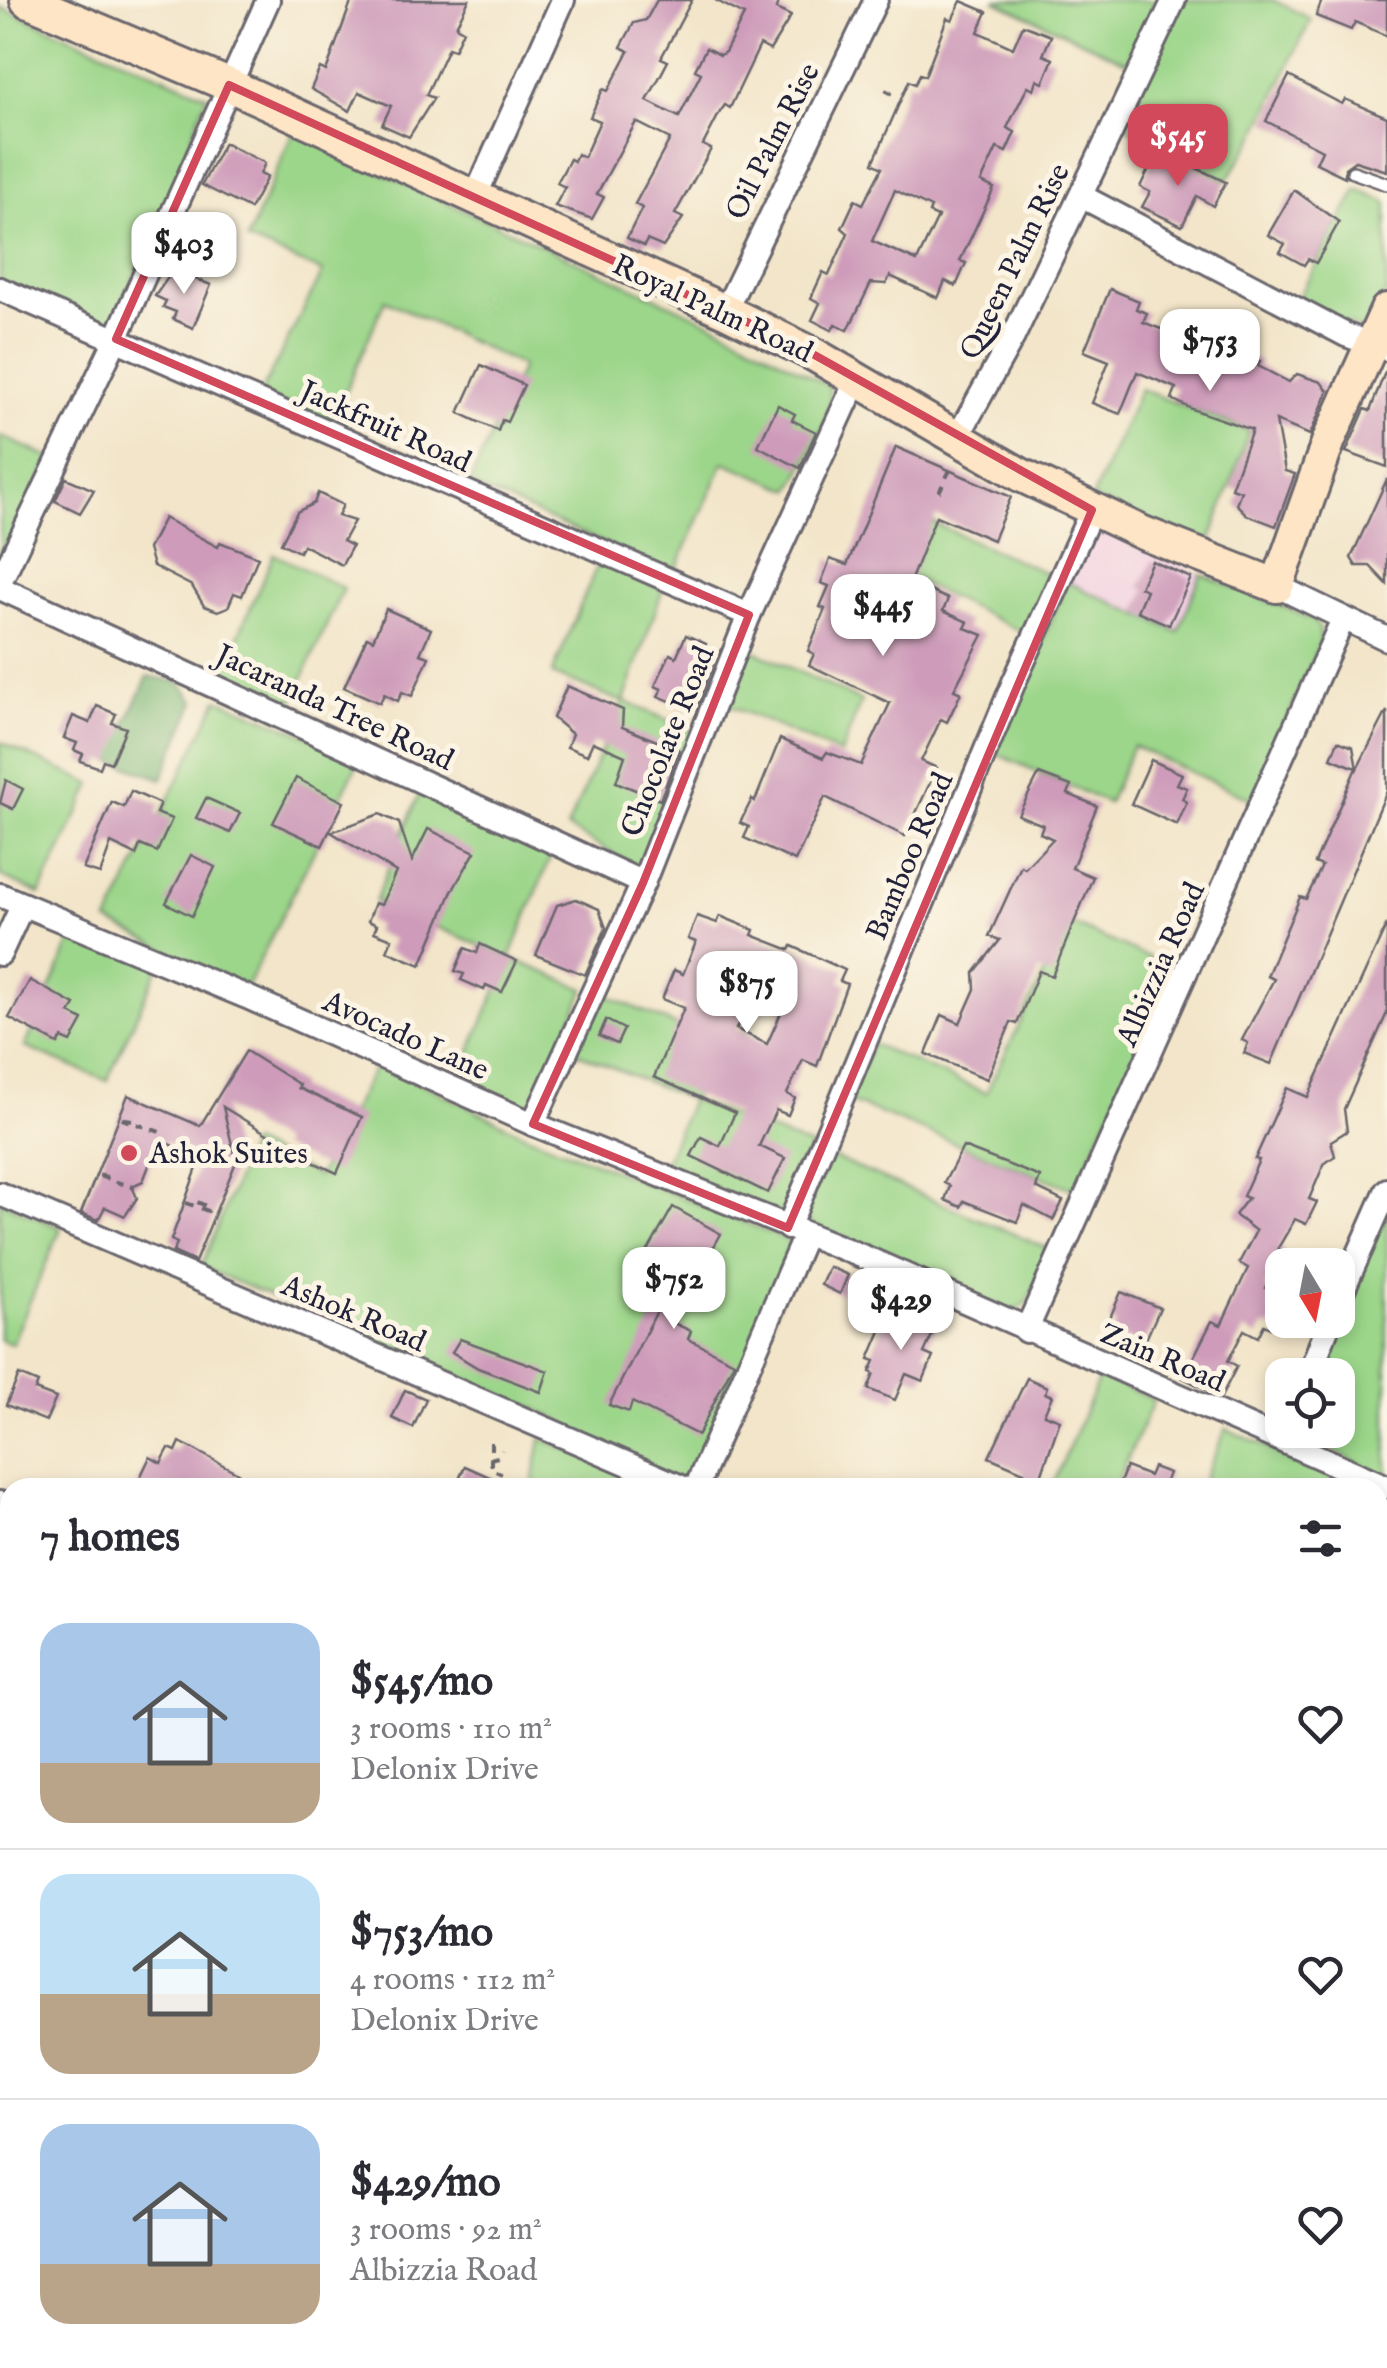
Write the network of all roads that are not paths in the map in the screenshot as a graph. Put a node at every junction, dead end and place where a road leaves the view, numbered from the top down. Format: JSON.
{"nodes":[{"id":1,"x":28,"y":0,"type":"edge"},
{"id":2,"x":268,"y":0,"type":"edge"},
{"id":3,"x":564,"y":0,"type":"edge"},
{"id":4,"x":876,"y":0,"type":"edge"},
{"id":5,"x":1174,"y":0,"type":"edge"},
{"id":6,"x":229,"y":86,"type":"junction"},
{"id":7,"x":1353,"y":172,"type":"dead end"},
{"id":8,"x":1387,"y":184,"type":"edge"},
{"id":9,"x":1081,"y":196,"type":"junction"},
{"id":10,"x":475,"y":197,"type":"junction"},
{"id":11,"x":0,"y":289,"type":"edge"},
{"id":12,"x":1387,"y":310,"type":"edge"},
{"id":13,"x":725,"y":311,"type":"junction"},
{"id":14,"x":116,"y":339,"type":"junction"},
{"id":15,"x":1378,"y":346,"type":"edge"},
{"id":16,"x":857,"y":380,"type":"junction"},
{"id":17,"x":957,"y":438,"type":"junction"},
{"id":18,"x":1092,"y":510,"type":"junction"},
{"id":19,"x":0,"y":585,"type":"edge"},
{"id":20,"x":1276,"y":586,"type":"junction"},
{"id":21,"x":749,"y":615,"type":"junction"},
{"id":22,"x":1343,"y":619,"type":"junction"},
{"id":23,"x":1387,"y":639,"type":"edge"},
{"id":24,"x":643,"y":883,"type":"junction"},
{"id":25,"x":0,"y":895,"type":"edge"},
{"id":26,"x":22,"y":906,"type":"junction"},
{"id":27,"x":0,"y":954,"type":"edge"},
{"id":28,"x":533,"y":1124,"type":"junction"},
{"id":29,"x":1387,"y":1190,"type":"edge"},
{"id":30,"x":0,"y":1194,"type":"edge"},
{"id":31,"x":796,"y":1231,"type":"junction"},
{"id":32,"x":1355,"y":1262,"type":"edge"},
{"id":33,"x":1026,"y":1331,"type":"junction"},
{"id":34,"x":1265,"y":1427,"type":"edge"},
{"id":35,"x":1310,"y":1448,"type":"edge"},
{"id":36,"x":661,"y":1478,"type":"edge"},
{"id":37,"x":700,"y":1478,"type":"edge"},
{"id":38,"x":1371,"y":1478,"type":"edge"}],
"edges":[{"from":1,"to":6,"type":"street","name":"Royal Palm Road"},
{"from":2,"to":6,"type":"street"},
{"from":3,"to":10,"type":"street"},
{"from":4,"to":13,"type":"street","name":"Oil Palm Rise"},
{"from":5,"to":9,"type":"street","name":"Queen Palm Rise"},
{"from":6,"to":10,"type":"street","name":"Royal Palm Road"},
{"from":6,"to":14,"type":"street"},
{"from":7,"to":8,"type":"lane"},
{"from":9,"to":15,"type":"street"},
{"from":9,"to":17,"type":"street","name":"Queen Palm Rise"},
{"from":10,"to":13,"type":"street","name":"Royal Palm Road"},
{"from":11,"to":14,"type":"street","name":"Jackfruit Road"},
{"from":12,"to":15,"type":"street"},
{"from":13,"to":16,"type":"street","name":"Royal Palm Road"},
{"from":14,"to":19,"type":"street"},
{"from":14,"to":21,"type":"street","name":"Jackfruit Road"},
{"from":15,"to":20,"type":"street"},
{"from":16,"to":17,"type":"street","name":"Royal Palm Road"},
{"from":16,"to":21,"type":"street","name":"Chocolate Road"},
{"from":17,"to":18,"type":"street","name":"Royal Palm Road"},
{"from":18,"to":20,"type":"street","name":"Royal Palm Road"},
{"from":18,"to":31,"type":"street","name":"Bamboo Road"},
{"from":19,"to":24,"type":"street","name":"Jacaranda Tree Road"},
{"from":20,"to":22,"type":"street","name":"Royal Palm Road"},
{"from":21,"to":24,"type":"street","name":"Chocolate Road"},
{"from":22,"to":23,"type":"street","name":"Royal Palm Road"},
{"from":22,"to":33,"type":"street","name":"Albizzia Road"},
{"from":24,"to":28,"type":"street","name":"Chocolate Road"},
{"from":25,"to":26,"type":"street","name":"Avocado Lane"},
{"from":26,"to":27,"type":"street"},
{"from":26,"to":28,"type":"street","name":"Avocado Lane"},
{"from":28,"to":31,"type":"street","name":"Avocado Lane"},
{"from":29,"to":32,"type":"street"},
{"from":30,"to":36,"type":"street","name":"Ashok Road"},
{"from":31,"to":33,"type":"street","name":"Zain Road"},
{"from":31,"to":37,"type":"street","name":"Bamboo Road"},
{"from":33,"to":34,"type":"street","name":"Zain Road"},
{"from":35,"to":38,"type":"street","name":"Zain Road"}]}
